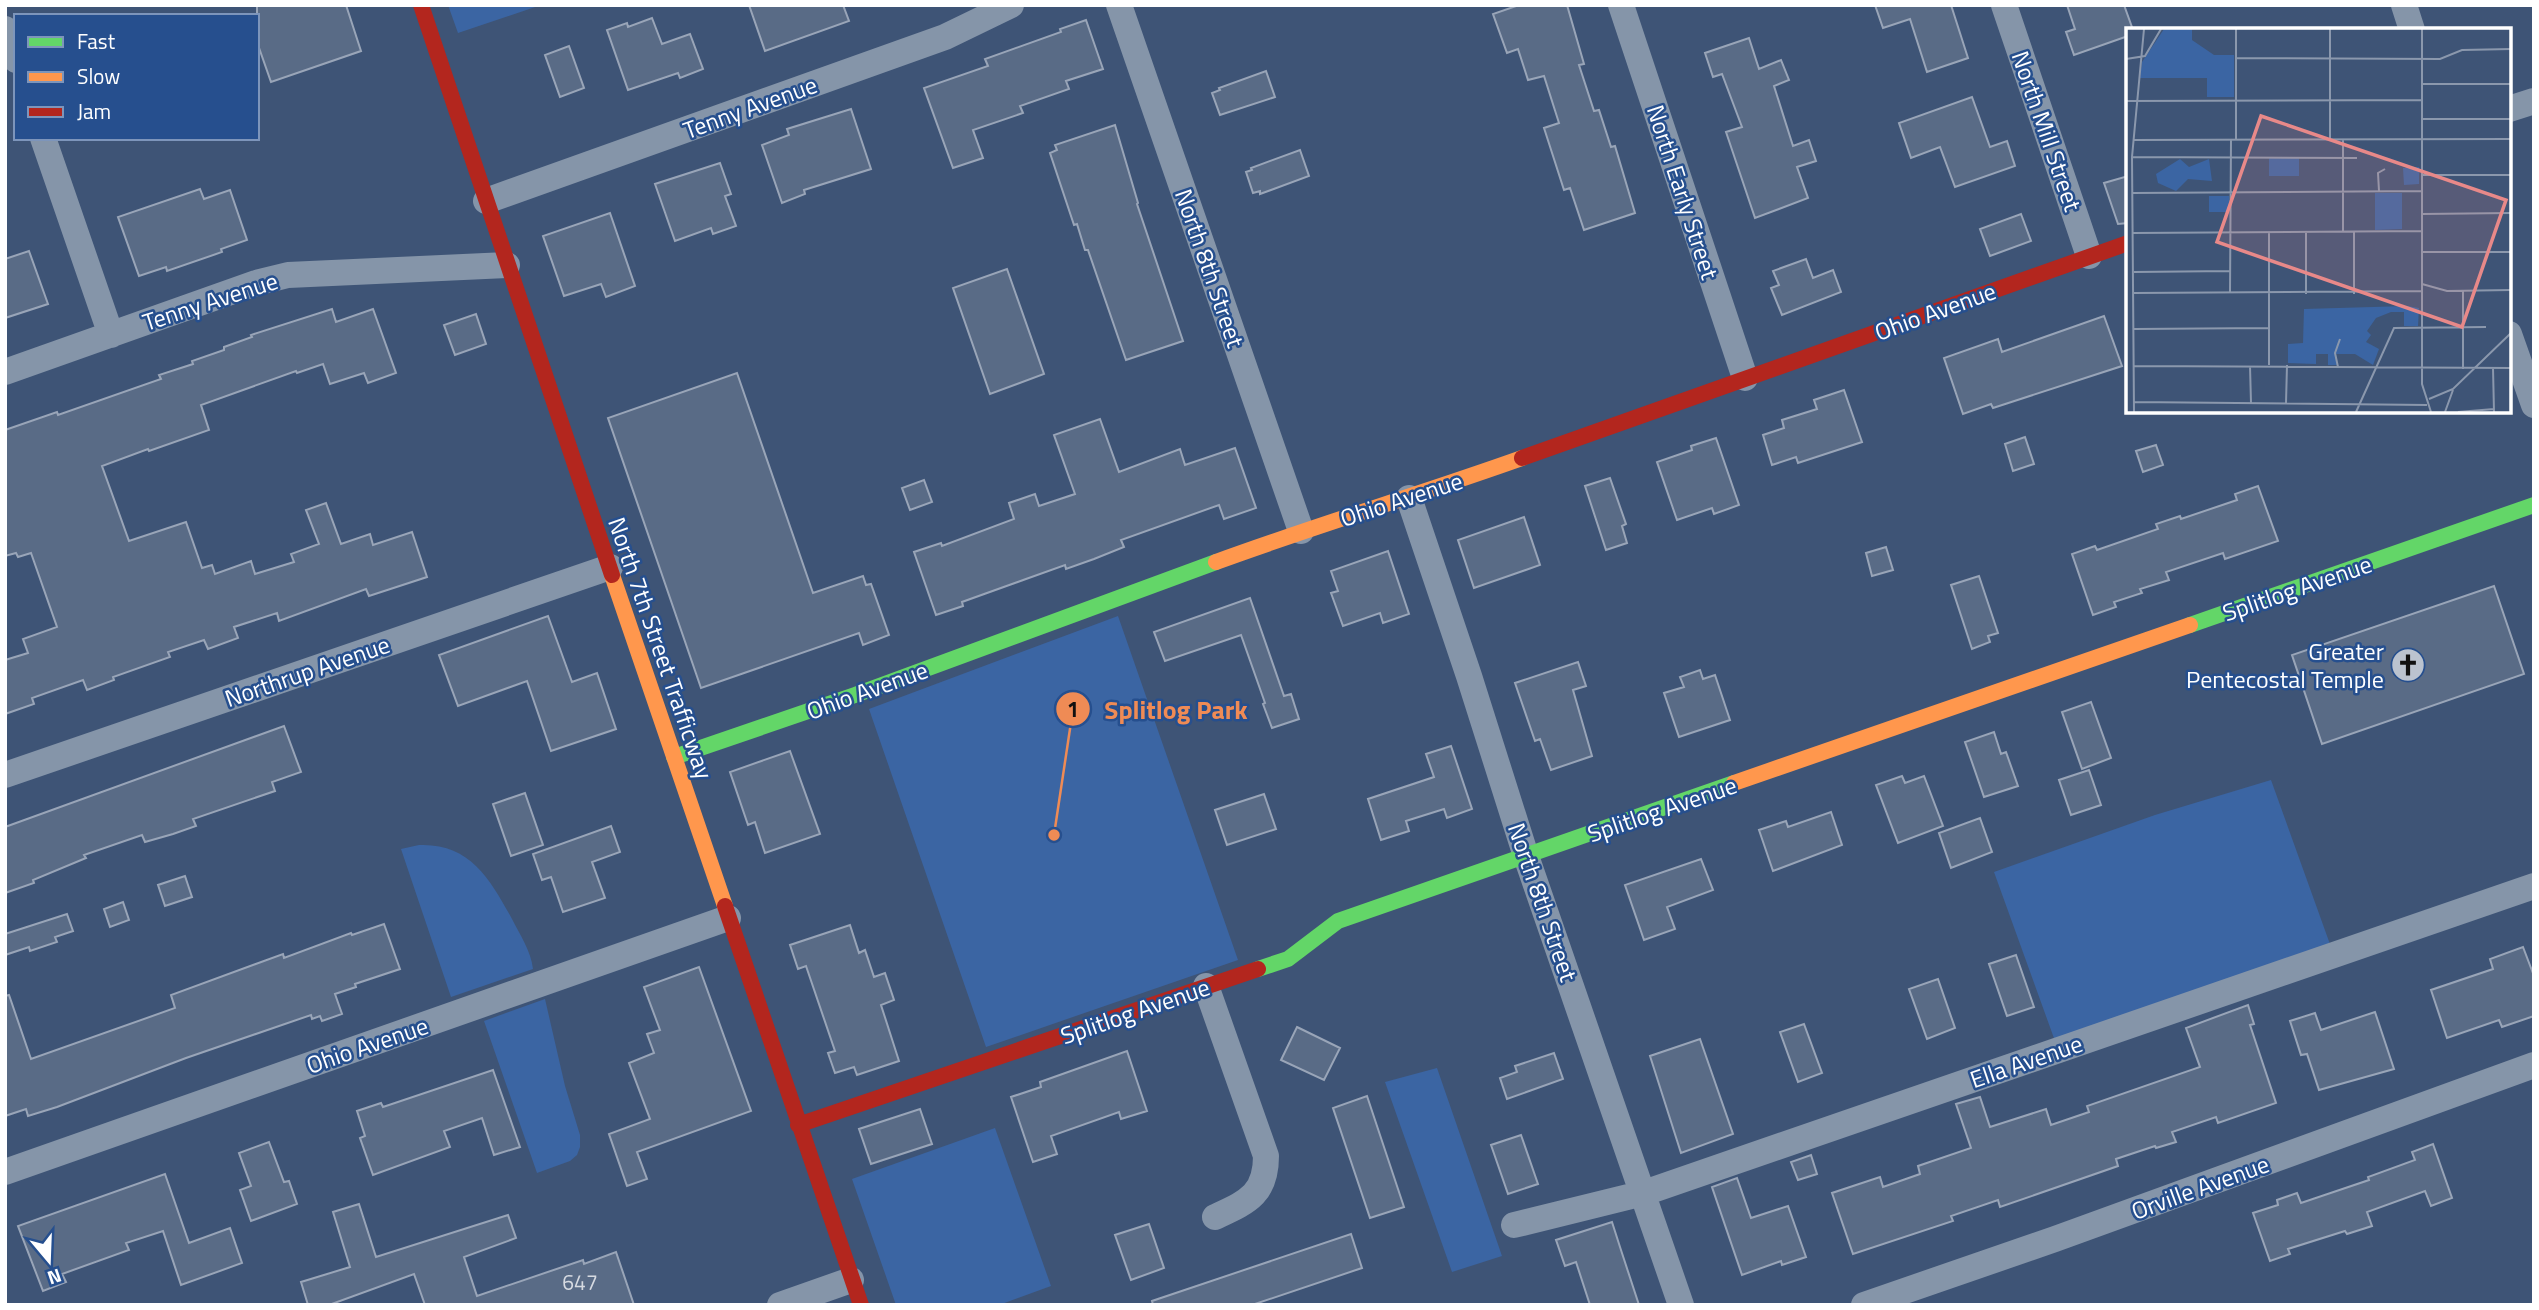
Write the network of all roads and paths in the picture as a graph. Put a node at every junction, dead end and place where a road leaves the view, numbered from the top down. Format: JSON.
{"nodes":[{"id":1,"x":421,"y":5,"type":"edge"},
{"id":2,"x":1011,"y":5,"type":"edge"},
{"id":3,"x":1119,"y":5,"type":"edge"},
{"id":4,"x":1621,"y":5,"type":"edge"},
{"id":5,"x":2004,"y":5,"type":"edge"},
{"id":6,"x":2404,"y":5,"type":"edge"},
{"id":7,"x":2411,"y":28,"type":"edge"},
{"id":8,"x":5,"y":29,"type":"edge"},
{"id":9,"x":14,"y":54,"type":"edge"},
{"id":10,"x":2534,"y":101,"type":"edge"},
{"id":11,"x":2511,"y":108,"type":"edge"},
{"id":12,"x":44,"y":140,"type":"edge"},
{"id":13,"x":485,"y":201,"type":"junction"},
{"id":14,"x":2126,"y":244,"type":"edge"},
{"id":15,"x":2089,"y":256,"type":"junction"},
{"id":16,"x":507,"y":265,"type":"junction"},
{"id":17,"x":111,"y":335,"type":"junction"},
{"id":18,"x":2511,"y":340,"type":"edge"},
{"id":19,"x":5,"y":372,"type":"edge"},
{"id":20,"x":1745,"y":378,"type":"junction"},
{"id":21,"x":2534,"y":405,"type":"edge"},
{"id":22,"x":1409,"y":498,"type":"junction"},
{"id":23,"x":2534,"y":505,"type":"edge"},
{"id":24,"x":1301,"y":531,"type":"junction"},
{"id":25,"x":610,"y":567,"type":"junction"},
{"id":26,"x":674,"y":757,"type":"junction"},
{"id":27,"x":5,"y":775,"type":"edge"},
{"id":28,"x":1526,"y":856,"type":"junction"},
{"id":29,"x":2534,"y":886,"type":"edge"},
{"id":30,"x":728,"y":918,"type":"junction"},
{"id":31,"x":1206,"y":986,"type":"junction"},
{"id":32,"x":2534,"y":1065,"type":"edge"},
{"id":33,"x":798,"y":1125,"type":"junction"},
{"id":34,"x":5,"y":1172,"type":"edge"},
{"id":35,"x":1644,"y":1193,"type":"junction"},
{"id":36,"x":1214,"y":1217,"type":"dead end"},
{"id":37,"x":1514,"y":1226,"type":"dead end"},
{"id":38,"x":851,"y":1280,"type":"junction"},
{"id":39,"x":780,"y":1305,"type":"edge"},
{"id":40,"x":860,"y":1305,"type":"edge"},
{"id":41,"x":1681,"y":1305,"type":"edge"},
{"id":42,"x":1864,"y":1305,"type":"edge"}],
"edges":[{"from":1,"to":13,"type":"street","name":"North 7th Street Trafficway"},
{"from":2,"to":13,"type":"street","name":"Tenny Avenue"},
{"from":3,"to":24,"type":"street","name":"North 8th Street"},
{"from":4,"to":20,"type":"street","name":"North Early Street"},
{"from":5,"to":15,"type":"street","name":"North Mill Street"},
{"from":6,"to":7,"type":"street"},
{"from":8,"to":9,"type":"street"},
{"from":10,"to":11,"type":"street"},
{"from":12,"to":17,"type":"street"},
{"from":13,"to":16,"type":"street","name":"North 7th Street Trafficway"},
{"from":14,"to":15,"type":"street","name":"Ohio Avenue"},
{"from":15,"to":20,"type":"street","name":"Ohio Avenue"},
{"from":16,"to":17,"type":"street","name":"Tenny Avenue"},
{"from":16,"to":25,"type":"street","name":"North 7th Street Trafficway"},
{"from":17,"to":19,"type":"street","name":"Tenny Avenue"},
{"from":18,"to":21,"type":"street"},
{"from":20,"to":22,"type":"street","name":"Ohio Avenue"},
{"from":22,"to":24,"type":"street","name":"Ohio Avenue"},
{"from":22,"to":28,"type":"street","name":"North 8th Street"},
{"from":23,"to":28,"type":"street","name":"Splitlog Avenue"},
{"from":24,"to":26,"type":"street","name":"Ohio Avenue"},
{"from":25,"to":26,"type":"street","name":"North 7th Street Trafficway"},
{"from":25,"to":27,"type":"street","name":"Northrup Avenue"},
{"from":26,"to":30,"type":"street","name":"North 7th Street Trafficway"},
{"from":28,"to":31,"type":"street","name":"Splitlog Avenue"},
{"from":28,"to":35,"type":"street","name":"North 8th Street"},
{"from":29,"to":35,"type":"street","name":"Ella Avenue"},
{"from":30,"to":33,"type":"street","name":"North 7th Street Trafficway"},
{"from":30,"to":34,"type":"street","name":"Ohio Avenue"},
{"from":31,"to":33,"type":"street","name":"Splitlog Avenue"},
{"from":31,"to":36,"type":"street"},
{"from":32,"to":42,"type":"street","name":"Orville Avenue"},
{"from":33,"to":38,"type":"street","name":"North 7th Street Trafficway"},
{"from":35,"to":37,"type":"street","name":"Ella Avenue"},
{"from":35,"to":41,"type":"street","name":"North 8th Street"},
{"from":38,"to":39,"type":"street"},
{"from":38,"to":40,"type":"street","name":"North 7th Street Trafficway"}]}
